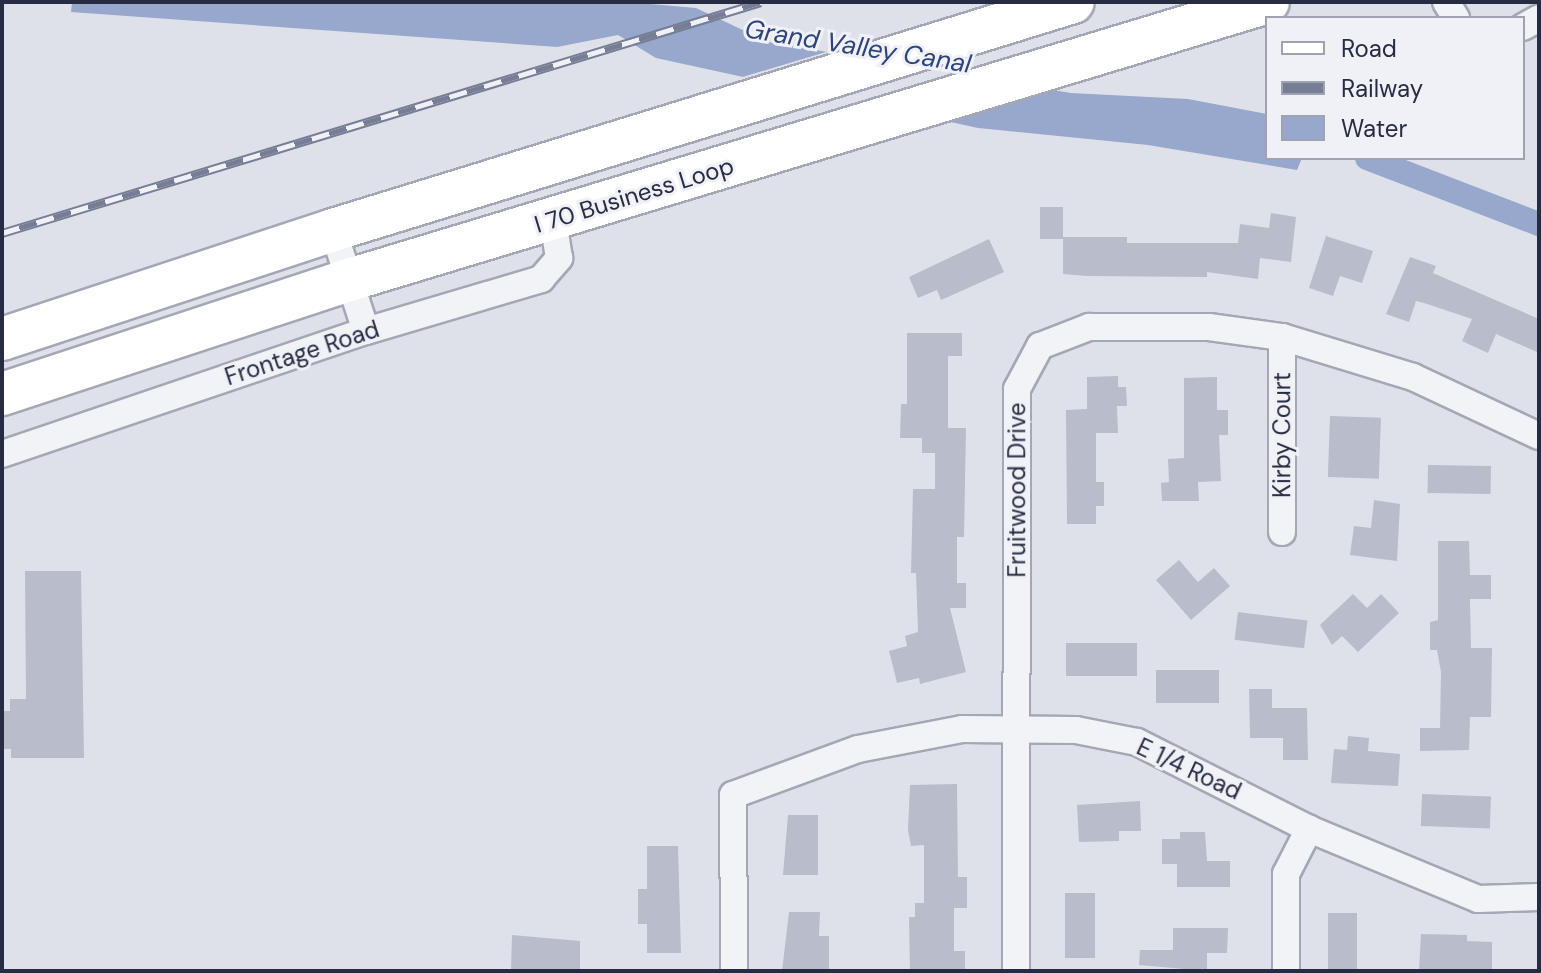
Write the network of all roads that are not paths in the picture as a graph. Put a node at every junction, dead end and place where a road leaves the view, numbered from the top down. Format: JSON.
{"nodes":[{"id":1,"x":1073,"y":2,"type":"edge"},
{"id":2,"x":1268,"y":2,"type":"edge"},
{"id":3,"x":553,"y":220,"type":"junction"},
{"id":4,"x":333,"y":230,"type":"junction"},
{"id":5,"x":349,"y":280,"type":"junction"},
{"id":6,"x":366,"y":331,"type":"junction"},
{"id":7,"x":1282,"y":337,"type":"junction"},
{"id":8,"x":2,"y":339,"type":"edge"},
{"id":9,"x":2,"y":394,"type":"edge"},
{"id":10,"x":1539,"y":436,"type":"edge"},
{"id":11,"x":2,"y":454,"type":"edge"},
{"id":12,"x":1282,"y":532,"type":"dead end"},
{"id":13,"x":1017,"y":729,"type":"junction"},
{"id":14,"x":1309,"y":829,"type":"junction"},
{"id":15,"x":1539,"y":897,"type":"edge"},
{"id":16,"x":734,"y":971,"type":"edge"},
{"id":17,"x":1016,"y":971,"type":"edge"},
{"id":18,"x":1286,"y":971,"type":"edge"}],
"edges":[{"from":1,"to":4,"type":"main road"},
{"from":2,"to":3,"type":"main road","name":"I 70 Business Loop"},
{"from":3,"to":5,"type":"main road","name":"I 70 Business Loop"},
{"from":3,"to":6,"type":"street","name":"Frontage Road"},
{"from":4,"to":5,"type":"street"},
{"from":4,"to":8,"type":"main road"},
{"from":5,"to":6,"type":"street"},
{"from":5,"to":9,"type":"main road","name":"I 70 Business Loop"},
{"from":6,"to":11,"type":"street","name":"Frontage Road"},
{"from":7,"to":10,"type":"street","name":"Fruitwood Drive"},
{"from":7,"to":12,"type":"street","name":"Kirby Court"},
{"from":7,"to":13,"type":"street","name":"Fruitwood Drive"},
{"from":13,"to":14,"type":"street","name":"E 1/4 Road"},
{"from":13,"to":16,"type":"street","name":"E 1/4 Road"},
{"from":13,"to":17,"type":"street","name":"Fruitwood Drive"},
{"from":14,"to":15,"type":"street","name":"E 1/4 Road"},
{"from":14,"to":18,"type":"street"}]}
